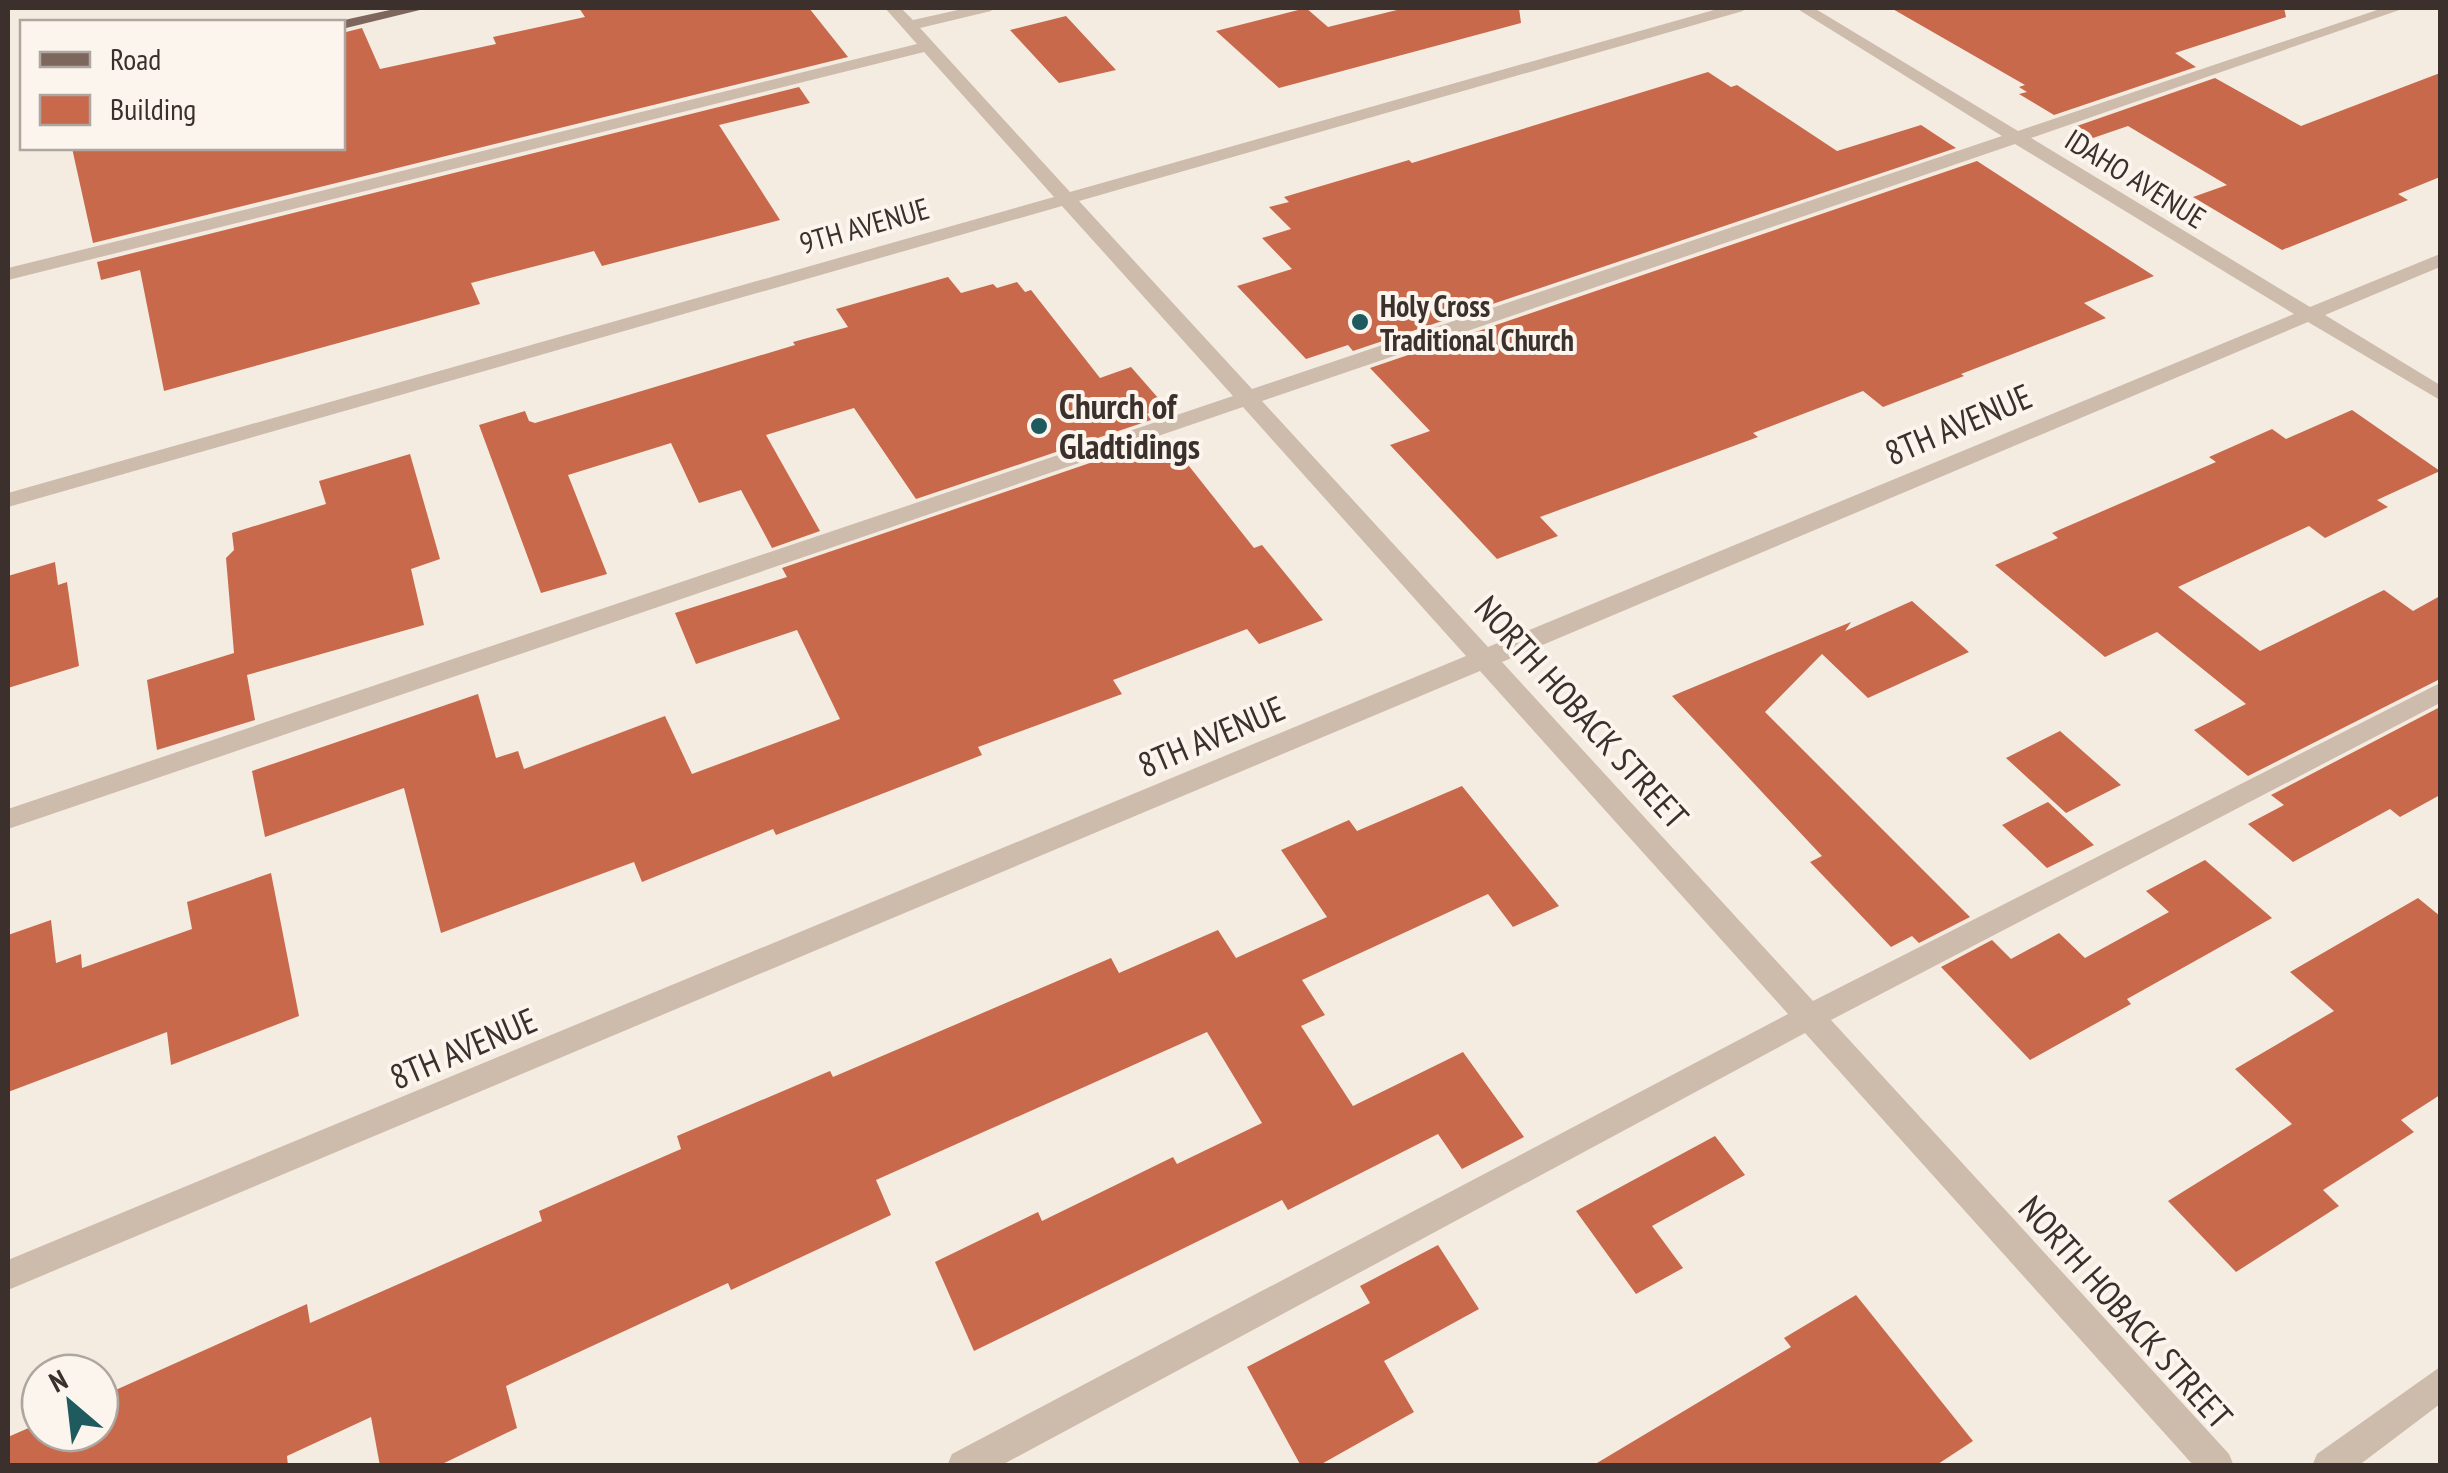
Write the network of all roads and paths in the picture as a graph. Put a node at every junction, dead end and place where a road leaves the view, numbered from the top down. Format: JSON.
{"nodes":[{"id":1,"x":420,"y":8,"type":"edge"},
{"id":2,"x":984,"y":8,"type":"edge"},
{"id":3,"x":1737,"y":8,"type":"edge"},
{"id":4,"x":1804,"y":8,"type":"edge"},
{"id":5,"x":2396,"y":8,"type":"edge"},
{"id":6,"x":902,"y":17,"type":"edge"},
{"id":7,"x":345,"y":23,"type":"edge"},
{"id":8,"x":927,"y":46,"type":"junction"},
{"id":9,"x":2018,"y":138,"type":"junction"},
{"id":10,"x":1068,"y":198,"type":"junction"},
{"id":11,"x":2440,"y":260,"type":"edge"},
{"id":12,"x":8,"y":274,"type":"edge"},
{"id":13,"x":2307,"y":315,"type":"junction"},
{"id":14,"x":2440,"y":394,"type":"edge"},
{"id":15,"x":1251,"y":400,"type":"junction"},
{"id":16,"x":8,"y":500,"type":"edge"},
{"id":17,"x":1488,"y":659,"type":"junction"},
{"id":18,"x":2440,"y":692,"type":"edge"},
{"id":19,"x":8,"y":819,"type":"edge"},
{"id":20,"x":1810,"y":1016,"type":"junction"},
{"id":21,"x":8,"y":1275,"type":"edge"},
{"id":22,"x":2440,"y":1384,"type":"edge"},
{"id":23,"x":964,"y":1466,"type":"edge"},
{"id":24,"x":2217,"y":1466,"type":"edge"},
{"id":25,"x":2330,"y":1466,"type":"edge"}],
"edges":[{"from":1,"to":7,"type":"main road"},
{"from":2,"to":6,"type":"street"},
{"from":3,"to":10,"type":"street","name":"9TH AVENUE"},
{"from":4,"to":9,"type":"street","name":"IDAHO AVENUE"},
{"from":5,"to":9,"type":"street"},
{"from":6,"to":8,"type":"street","name":"NORTH HOBACK STREET"},
{"from":8,"to":10,"type":"street","name":"NORTH HOBACK STREET"},
{"from":8,"to":12,"type":"street"},
{"from":9,"to":13,"type":"street","name":"IDAHO AVENUE"},
{"from":9,"to":15,"type":"street"},
{"from":10,"to":15,"type":"street","name":"NORTH HOBACK STREET"},
{"from":10,"to":16,"type":"street","name":"9TH AVENUE"},
{"from":11,"to":13,"type":"street","name":"8TH AVENUE"},
{"from":13,"to":14,"type":"street","name":"IDAHO AVENUE"},
{"from":13,"to":17,"type":"street","name":"8TH AVENUE"},
{"from":15,"to":17,"type":"street","name":"NORTH HOBACK STREET"},
{"from":15,"to":19,"type":"street"},
{"from":17,"to":20,"type":"street","name":"NORTH HOBACK STREET"},
{"from":17,"to":21,"type":"street","name":"8TH AVENUE"},
{"from":18,"to":20,"type":"street"},
{"from":20,"to":23,"type":"street"},
{"from":20,"to":24,"type":"street","name":"NORTH HOBACK STREET"},
{"from":22,"to":25,"type":"street"}]}
